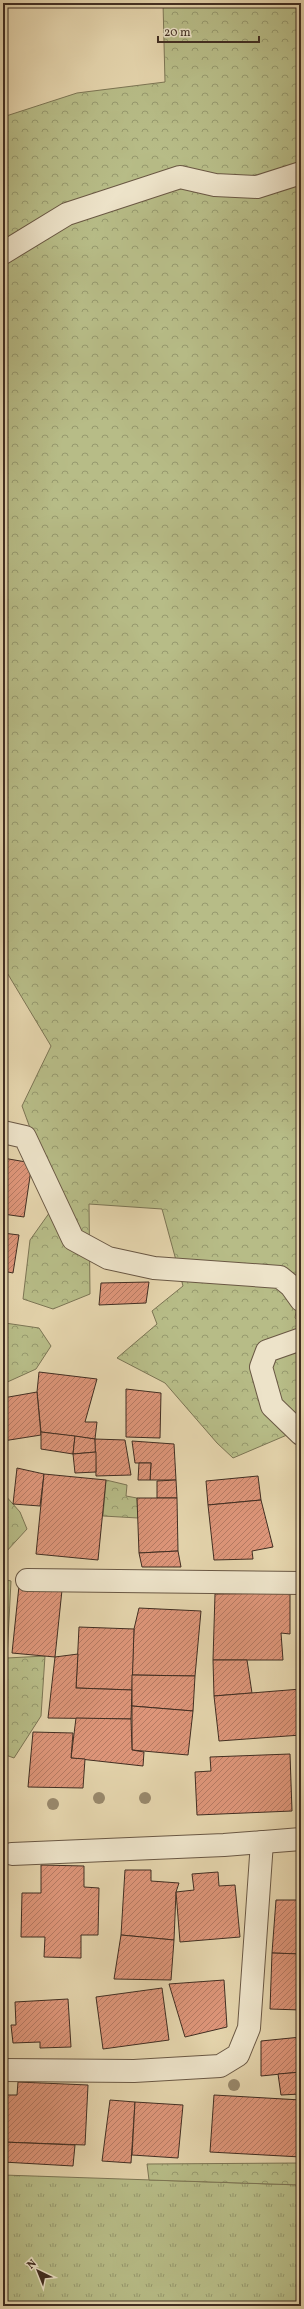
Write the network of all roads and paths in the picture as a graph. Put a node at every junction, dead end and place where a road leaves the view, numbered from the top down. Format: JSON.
{"nodes":[{"id":1,"x":301,"y":173,"type":"edge"},
{"id":2,"x":3,"y":253,"type":"edge"},
{"id":3,"x":3,"y":1132,"type":"edge"},
{"id":4,"x":301,"y":1300,"type":"edge"},
{"id":5,"x":301,"y":1339,"type":"edge"},
{"id":6,"x":301,"y":1434,"type":"edge"},
{"id":7,"x":27,"y":1580,"type":"dead end"},
{"id":8,"x":301,"y":1583,"type":"edge"},
{"id":9,"x":301,"y":1839,"type":"edge"},
{"id":10,"x":262,"y":1842,"type":"junction"},
{"id":11,"x":12,"y":1854,"type":"dead end"},
{"id":12,"x":3,"y":2070,"type":"edge"}],
"edges":[{"from":1,"to":2,"type":"street"},
{"from":3,"to":4,"type":"street"},
{"from":5,"to":6,"type":"street"},
{"from":7,"to":8,"type":"street"},
{"from":9,"to":10,"type":"street"},
{"from":10,"to":11,"type":"street"},
{"from":10,"to":12,"type":"street"}]}
